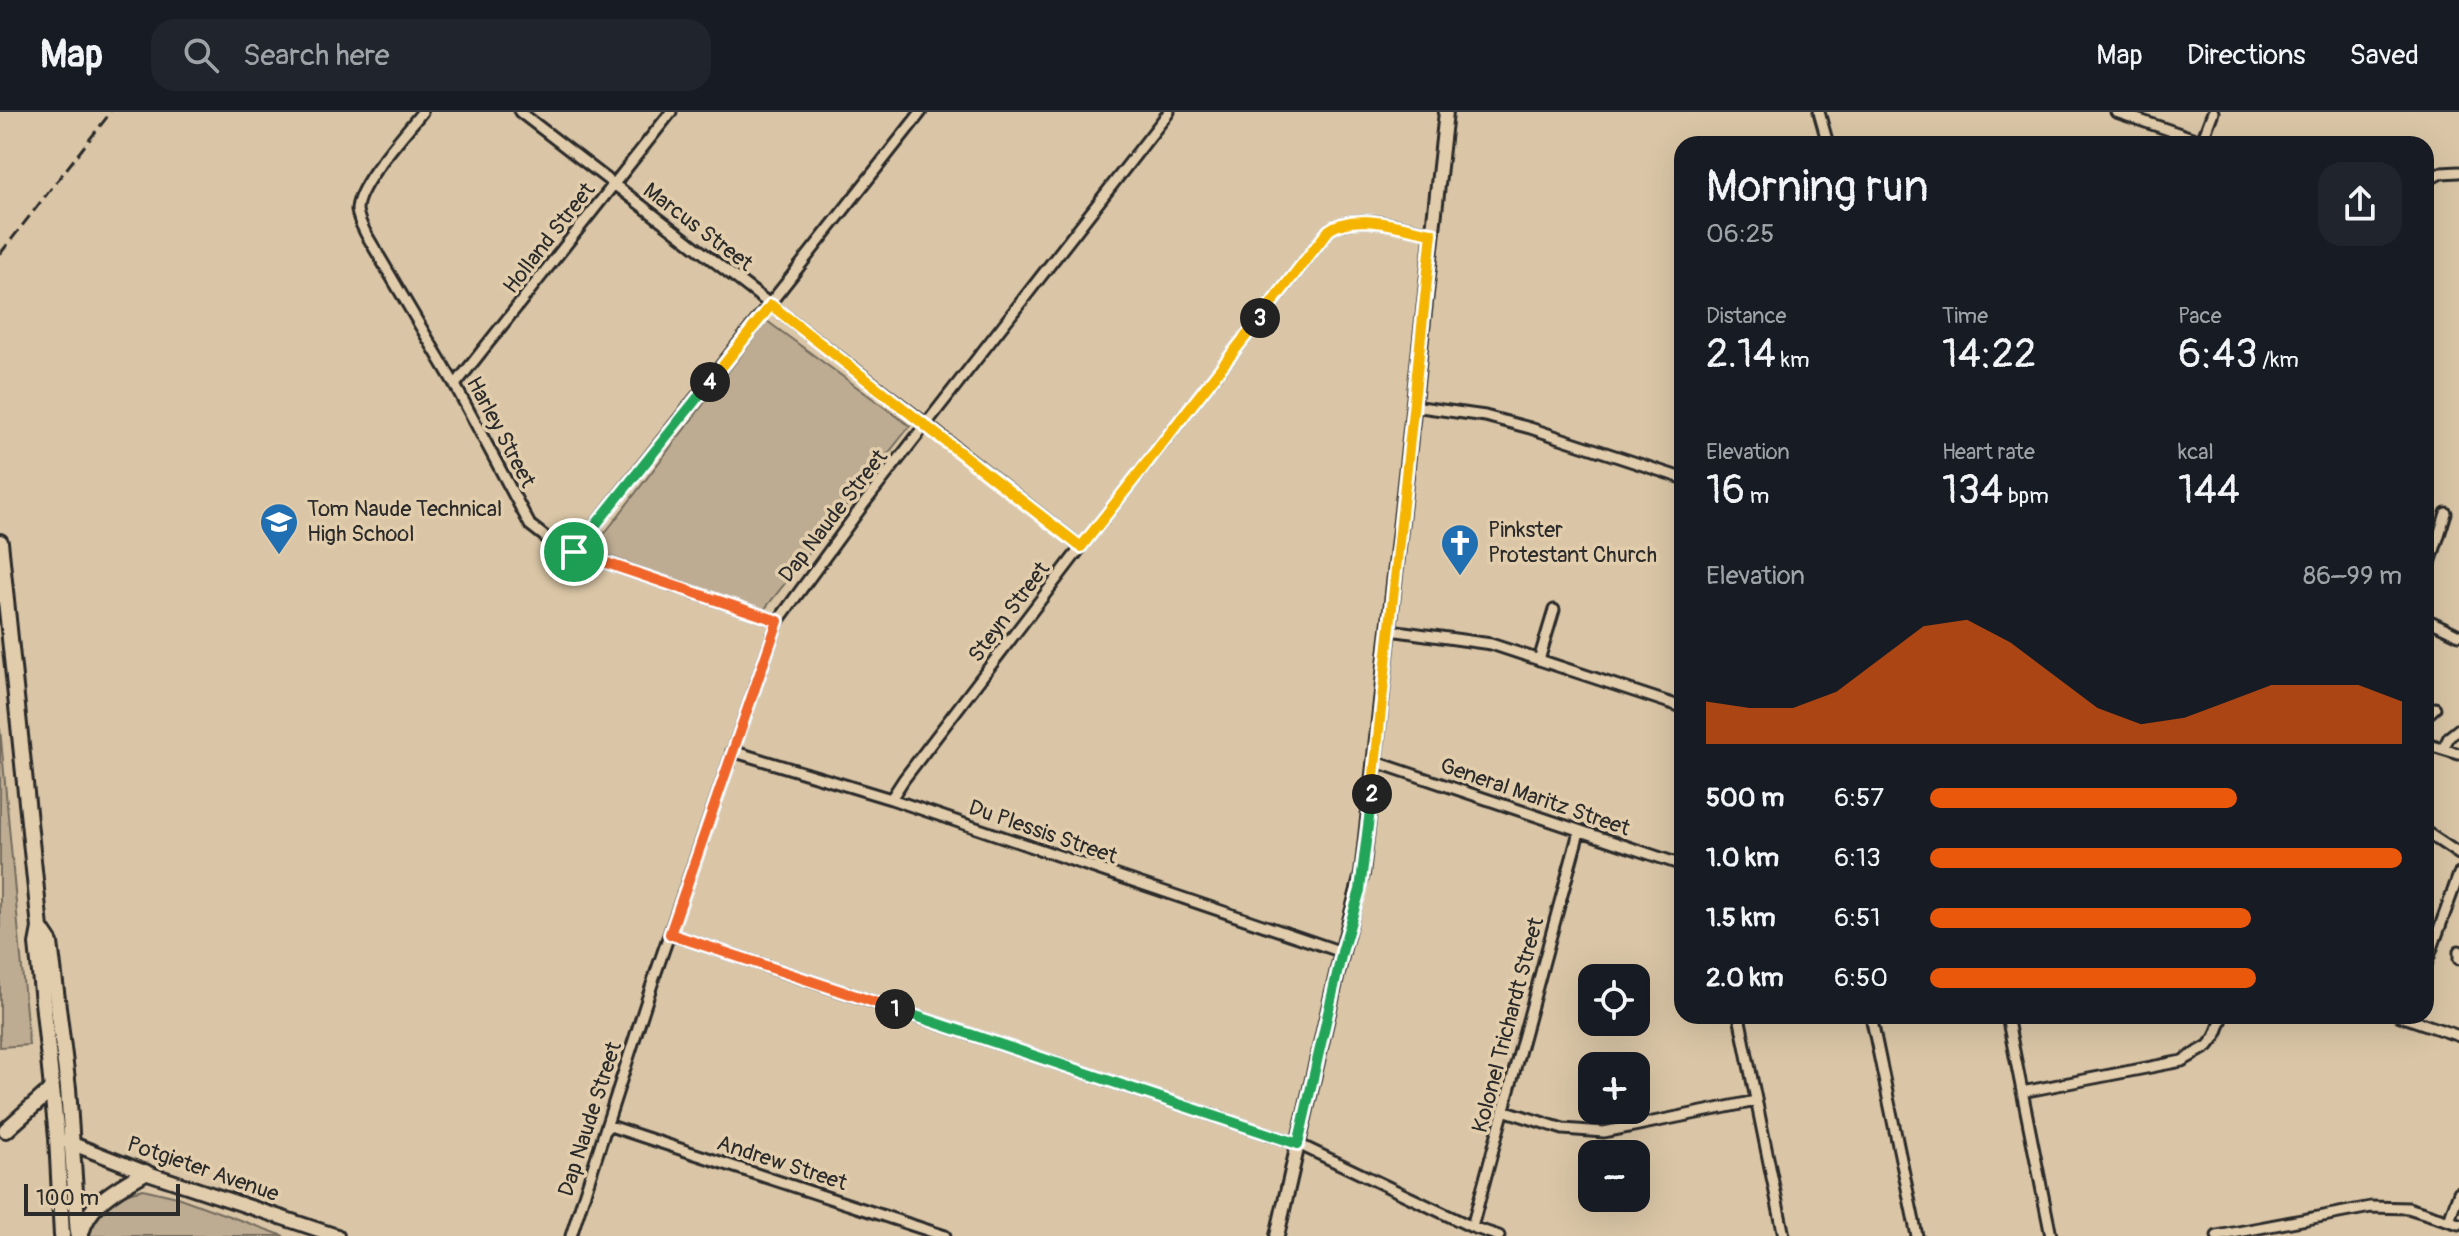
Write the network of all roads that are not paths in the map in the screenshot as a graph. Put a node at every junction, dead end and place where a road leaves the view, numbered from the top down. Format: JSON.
{"nodes":[{"id":1,"x":422,"y":112,"type":"edge"},
{"id":2,"x":520,"y":112,"type":"edge"},
{"id":3,"x":671,"y":112,"type":"edge"},
{"id":4,"x":921,"y":112,"type":"edge"},
{"id":5,"x":1169,"y":112,"type":"edge"},
{"id":6,"x":1446,"y":112,"type":"edge"},
{"id":7,"x":1819,"y":112,"type":"edge"},
{"id":8,"x":2116,"y":112,"type":"edge"},
{"id":9,"x":2213,"y":112,"type":"edge"},
{"id":10,"x":1826,"y":136,"type":"edge"},
{"id":11,"x":2186,"y":136,"type":"edge"},
{"id":12,"x":2208,"y":136,"type":"edge"},
{"id":13,"x":1443,"y":140,"type":"junction"},
{"id":14,"x":1457,"y":142,"type":"dead end"},
{"id":15,"x":2459,"y":172,"type":"edge"},
{"id":16,"x":2434,"y":177,"type":"edge"},
{"id":17,"x":614,"y":186,"type":"junction"},
{"id":18,"x":1432,"y":233,"type":"junction"},
{"id":19,"x":771,"y":305,"type":"junction"},
{"id":20,"x":455,"y":385,"type":"junction"},
{"id":21,"x":1413,"y":406,"type":"junction"},
{"id":22,"x":927,"y":425,"type":"junction"},
{"id":23,"x":1674,"y":475,"type":"edge"},
{"id":24,"x":2446,"y":513,"type":"dead end"},
{"id":25,"x":0,"y":542,"type":"edge"},
{"id":26,"x":1081,"y":547,"type":"junction"},
{"id":27,"x":2434,"y":551,"type":"edge"},
{"id":28,"x":574,"y":552,"type":"junction"},
{"id":29,"x":1554,"y":610,"type":"dead end"},
{"id":30,"x":778,"y":621,"type":"junction"},
{"id":31,"x":2434,"y":623,"type":"edge"},
{"id":32,"x":1390,"y":630,"type":"junction"},
{"id":33,"x":2459,"y":635,"type":"edge"},
{"id":34,"x":1539,"y":660,"type":"junction"},
{"id":35,"x":1674,"y":704,"type":"edge"},
{"id":36,"x":2459,"y":729,"type":"edge"},
{"id":37,"x":2434,"y":746,"type":"edge"},
{"id":38,"x":2443,"y":749,"type":"junction"},
{"id":39,"x":732,"y":751,"type":"junction"},
{"id":40,"x":2459,"y":754,"type":"edge"},
{"id":41,"x":1376,"y":762,"type":"junction"},
{"id":42,"x":891,"y":799,"type":"junction"},
{"id":43,"x":1579,"y":832,"type":"junction"},
{"id":44,"x":2434,"y":837,"type":"edge"},
{"id":45,"x":2459,"y":854,"type":"edge"},
{"id":46,"x":1674,"y":862,"type":"edge"},
{"id":47,"x":2459,"y":874,"type":"edge"},
{"id":48,"x":2454,"y":900,"type":"edge"},
{"id":49,"x":40,"y":928,"type":"junction"},
{"id":50,"x":670,"y":934,"type":"junction"},
{"id":51,"x":2434,"y":946,"type":"edge"},
{"id":52,"x":2459,"y":951,"type":"edge"},
{"id":53,"x":1342,"y":952,"type":"junction"},
{"id":54,"x":2459,"y":959,"type":"edge"},
{"id":55,"x":1741,"y":1024,"type":"edge"},
{"id":56,"x":1873,"y":1024,"type":"edge"},
{"id":57,"x":2009,"y":1024,"type":"edge"},
{"id":58,"x":2220,"y":1024,"type":"edge"},
{"id":59,"x":2424,"y":1024,"type":"edge"},
{"id":60,"x":2459,"y":1036,"type":"edge"},
{"id":61,"x":52,"y":1089,"type":"junction"},
{"id":62,"x":2022,"y":1092,"type":"junction"},
{"id":63,"x":1756,"y":1101,"type":"junction"},
{"id":64,"x":1503,"y":1110,"type":"junction"},
{"id":65,"x":607,"y":1125,"type":"junction"},
{"id":66,"x":6,"y":1130,"type":"dead end"},
{"id":67,"x":57,"y":1137,"type":"junction"},
{"id":68,"x":73,"y":1144,"type":"junction"},
{"id":69,"x":1298,"y":1144,"type":"junction"},
{"id":70,"x":145,"y":1172,"type":"junction"},
{"id":71,"x":2459,"y":1192,"type":"edge"},
{"id":72,"x":2454,"y":1222,"type":"edge"},
{"id":73,"x":1472,"y":1227,"type":"junction"},
{"id":74,"x":62,"y":1236,"type":"edge"},
{"id":75,"x":79,"y":1236,"type":"edge"},
{"id":76,"x":337,"y":1236,"type":"edge"},
{"id":77,"x":571,"y":1236,"type":"edge"},
{"id":78,"x":945,"y":1236,"type":"edge"},
{"id":79,"x":1277,"y":1236,"type":"edge"},
{"id":80,"x":1499,"y":1236,"type":"edge"},
{"id":81,"x":1784,"y":1236,"type":"edge"},
{"id":82,"x":1917,"y":1236,"type":"edge"},
{"id":83,"x":2051,"y":1236,"type":"edge"},
{"id":84,"x":2217,"y":1236,"type":"edge"}],
"edges":[{"from":1,"to":20,"type":"street","name":"Harley Street"},
{"from":2,"to":17,"type":"street","name":"Marcus Street"},
{"from":3,"to":17,"type":"street","name":"Holland Street"},
{"from":4,"to":19,"type":"street"},
{"from":5,"to":22,"type":"street","name":"Dap Naude Street"},
{"from":6,"to":13,"type":"street"},
{"from":7,"to":10,"type":"street"},
{"from":8,"to":11,"type":"street"},
{"from":9,"to":12,"type":"street"},
{"from":13,"to":14,"type":"street"},
{"from":13,"to":18,"type":"street"},
{"from":15,"to":16,"type":"street"},
{"from":17,"to":19,"type":"street","name":"Marcus Street"},
{"from":17,"to":20,"type":"street","name":"Holland Street"},
{"from":18,"to":21,"type":"street"},
{"from":18,"to":26,"type":"street","name":"Steyn Street"},
{"from":19,"to":22,"type":"street","name":"Marcus Street"},
{"from":19,"to":28,"type":"street"},
{"from":20,"to":28,"type":"street","name":"Harley Street"},
{"from":21,"to":23,"type":"street"},
{"from":21,"to":32,"type":"street"},
{"from":22,"to":26,"type":"street","name":"Marcus Street"},
{"from":22,"to":30,"type":"street","name":"Dap Naude Street"},
{"from":24,"to":27,"type":"street"},
{"from":25,"to":49,"type":"main road"},
{"from":26,"to":42,"type":"street","name":"Steyn Street"},
{"from":28,"to":30,"type":"street","name":"Harley Street"},
{"from":29,"to":34,"type":"street"},
{"from":30,"to":39,"type":"street","name":"Dap Naude Street"},
{"from":31,"to":33,"type":"street"},
{"from":32,"to":34,"type":"street"},
{"from":32,"to":41,"type":"street"},
{"from":34,"to":35,"type":"street"},
{"from":36,"to":38,"type":"street"},
{"from":37,"to":38,"type":"street"},
{"from":38,"to":40,"type":"street"},
{"from":39,"to":42,"type":"street","name":"Du Plessis Street"},
{"from":39,"to":50,"type":"street","name":"Dap Naude Street"},
{"from":41,"to":43,"type":"street","name":"General Maritz Street"},
{"from":41,"to":53,"type":"street"},
{"from":42,"to":53,"type":"street","name":"Du Plessis Street"},
{"from":43,"to":46,"type":"street","name":"General Maritz Street"},
{"from":43,"to":64,"type":"street","name":"Kolonel Trichardt Street"},
{"from":44,"to":45,"type":"street"},
{"from":47,"to":48,"type":"street"},
{"from":48,"to":51,"type":"street"},
{"from":49,"to":61,"type":"main road"},
{"from":49,"to":68,"type":"main road"},
{"from":50,"to":65,"type":"street","name":"Dap Naude Street"},
{"from":50,"to":69,"type":"street"},
{"from":52,"to":54,"type":"street"},
{"from":53,"to":69,"type":"street"},
{"from":55,"to":63,"type":"street"},
{"from":56,"to":82,"type":"street"},
{"from":57,"to":62,"type":"street"},
{"from":58,"to":62,"type":"street"},
{"from":59,"to":60,"type":"street"},
{"from":61,"to":66,"type":"main road"},
{"from":61,"to":67,"type":"main road"},
{"from":62,"to":83,"type":"street"},
{"from":63,"to":64,"type":"street"},
{"from":63,"to":81,"type":"street"},
{"from":64,"to":73,"type":"street","name":"Kolonel Trichardt Street"},
{"from":65,"to":77,"type":"street","name":"Dap Naude Street"},
{"from":65,"to":78,"type":"street","name":"Andrew Street"},
{"from":67,"to":68,"type":"street","name":"Potgieter Avenue"},
{"from":67,"to":74,"type":"main road"},
{"from":68,"to":70,"type":"street","name":"Potgieter Avenue"},
{"from":68,"to":75,"type":"main road"},
{"from":69,"to":73,"type":"street"},
{"from":69,"to":79,"type":"street"},
{"from":70,"to":75,"type":"main road"},
{"from":70,"to":76,"type":"street","name":"Potgieter Avenue"},
{"from":71,"to":72,"type":"street"},
{"from":72,"to":84,"type":"street"},
{"from":73,"to":80,"type":"street"}]}
